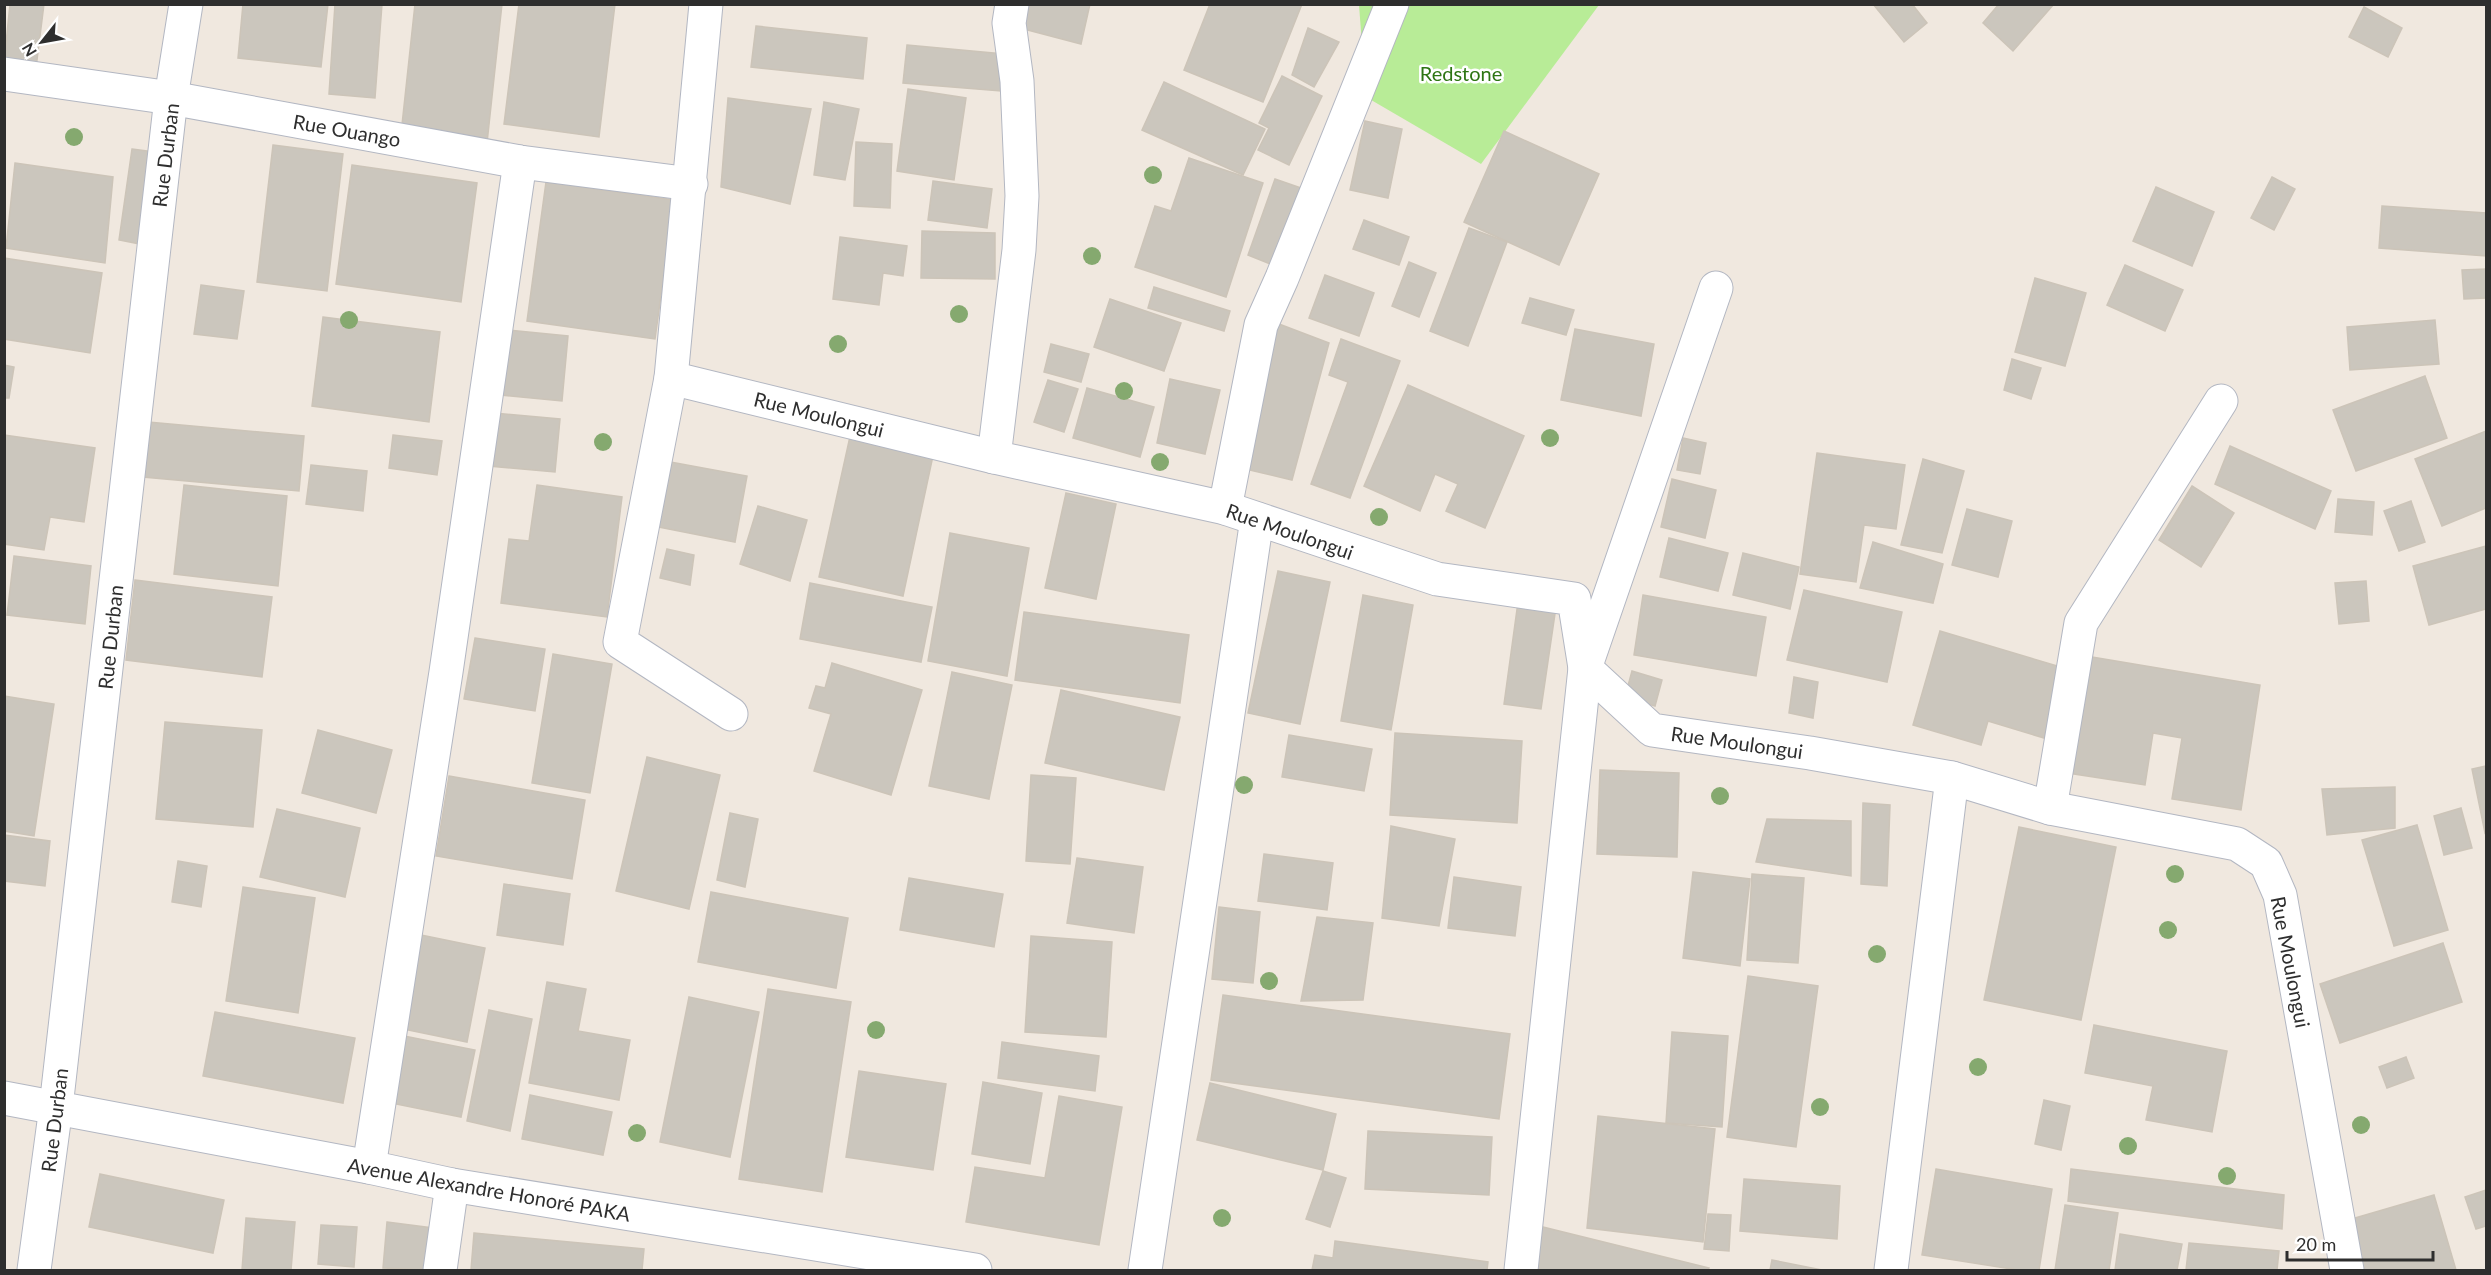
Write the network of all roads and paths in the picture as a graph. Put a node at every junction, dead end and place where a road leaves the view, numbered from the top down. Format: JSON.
{"nodes":[{"id":1,"x":186,"y":4,"type":"edge"},
{"id":2,"x":706,"y":4,"type":"edge"},
{"id":3,"x":1012,"y":4,"type":"edge"},
{"id":4,"x":1392,"y":4,"type":"edge"},
{"id":5,"x":4,"y":74,"type":"edge"},
{"id":6,"x":171,"y":98,"type":"junction"},
{"id":7,"x":520,"y":162,"type":"junction"},
{"id":8,"x":691,"y":184,"type":"junction"},
{"id":9,"x":1716,"y":288,"type":"dead end"},
{"id":10,"x":671,"y":378,"type":"junction"},
{"id":11,"x":2221,"y":400,"type":"dead end"},
{"id":12,"x":994,"y":456,"type":"junction"},
{"id":13,"x":1225,"y":508,"type":"junction"},
{"id":14,"x":1257,"y":519,"type":"junction"},
{"id":15,"x":1585,"y":668,"type":"junction"},
{"id":16,"x":731,"y":714,"type":"dead end"},
{"id":17,"x":1952,"y":778,"type":"junction"},
{"id":18,"x":2050,"y":808,"type":"junction"},
{"id":19,"x":4,"y":1098,"type":"edge"},
{"id":20,"x":56,"y":1107,"type":"junction"},
{"id":21,"x":369,"y":1167,"type":"junction"},
{"id":22,"x":452,"y":1185,"type":"junction"},
{"id":23,"x":842,"y":1260,"type":"edge"},
{"id":24,"x":34,"y":1270,"type":"edge"},
{"id":25,"x":440,"y":1270,"type":"edge"},
{"id":26,"x":975,"y":1270,"type":"edge"},
{"id":27,"x":1145,"y":1270,"type":"edge"},
{"id":28,"x":1521,"y":1270,"type":"edge"},
{"id":29,"x":1891,"y":1270,"type":"edge"},
{"id":30,"x":2347,"y":1270,"type":"edge"}],
"edges":[{"from":1,"to":6,"type":"street","name":"Rue Durban"},
{"from":2,"to":8,"type":"street"},
{"from":3,"to":12,"type":"street"},
{"from":4,"to":13,"type":"street"},
{"from":5,"to":6,"type":"street","name":"Rue Ouango"},
{"from":6,"to":7,"type":"street","name":"Rue Ouango"},
{"from":6,"to":20,"type":"street","name":"Rue Durban"},
{"from":7,"to":8,"type":"street","name":"Rue Ouango"},
{"from":7,"to":21,"type":"street"},
{"from":8,"to":10,"type":"street"},
{"from":9,"to":15,"type":"street"},
{"from":10,"to":12,"type":"street","name":"Rue Moulongui"},
{"from":10,"to":16,"type":"street"},
{"from":11,"to":18,"type":"street"},
{"from":12,"to":13,"type":"street","name":"Rue Moulongui"},
{"from":13,"to":14,"type":"street","name":"Rue Moulongui"},
{"from":14,"to":15,"type":"street","name":"Rue Moulongui"},
{"from":14,"to":27,"type":"street"},
{"from":15,"to":17,"type":"street","name":"Rue Moulongui"},
{"from":15,"to":28,"type":"street"},
{"from":17,"to":18,"type":"street","name":"Rue Moulongui"},
{"from":17,"to":29,"type":"street"},
{"from":18,"to":30,"type":"street","name":"Rue Moulongui"},
{"from":19,"to":20,"type":"street","name":"Avenue Alexandre Honoré PAKA"},
{"from":20,"to":21,"type":"street","name":"Avenue Alexandre Honoré PAKA"},
{"from":20,"to":24,"type":"street","name":"Rue Durban"},
{"from":21,"to":22,"type":"street","name":"Avenue Alexandre Honoré PAKA"},
{"from":22,"to":23,"type":"street","name":"Avenue Alexandre Honoré PAKA"},
{"from":22,"to":25,"type":"street"},
{"from":23,"to":26,"type":"street","name":"Avenue Alexandre Honoré PAKA"}]}
